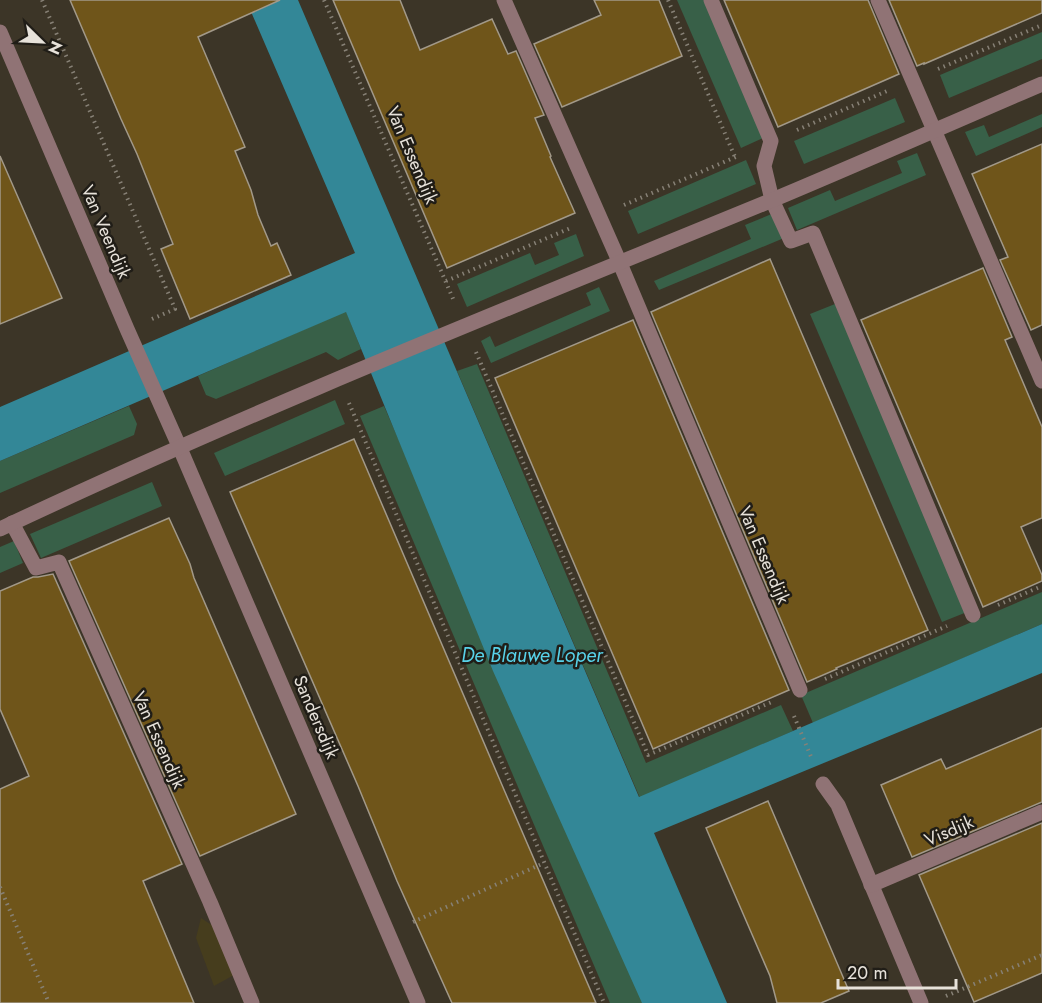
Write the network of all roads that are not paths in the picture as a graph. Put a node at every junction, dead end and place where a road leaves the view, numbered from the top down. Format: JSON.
{"nodes":[{"id":1,"x":504,"y":0,"type":"edge"},
{"id":2,"x":711,"y":0,"type":"edge"},
{"id":3,"x":878,"y":0,"type":"edge"},
{"id":4,"x":0,"y":32,"type":"edge"},
{"id":5,"x":1042,"y":84,"type":"edge"},
{"id":6,"x":934,"y":130,"type":"junction"},
{"id":7,"x":772,"y":200,"type":"junction"},
{"id":8,"x":619,"y":261,"type":"junction"},
{"id":9,"x":1042,"y":381,"type":"edge"},
{"id":10,"x":179,"y":446,"type":"junction"},
{"id":11,"x":6,"y":526,"type":"edge"},
{"id":12,"x":973,"y":615,"type":"road end"},
{"id":13,"x":800,"y":690,"type":"road end"},
{"id":14,"x":823,"y":784,"type":"road end"},
{"id":15,"x":1042,"y":812,"type":"edge"},
{"id":16,"x":871,"y":885,"type":"junction"},
{"id":17,"x":252,"y":1003,"type":"edge"},
{"id":18,"x":418,"y":1003,"type":"edge"},
{"id":19,"x":921,"y":1003,"type":"edge"}],
"edges":[{"from":1,"to":8,"type":"street","name":"Van Essendijk"},
{"from":2,"to":7,"type":"street"},
{"from":3,"to":6,"type":"street"},
{"from":4,"to":10,"type":"street","name":"Van Veendijk"},
{"from":5,"to":6,"type":"street","name":"Van Essendijk"},
{"from":6,"to":7,"type":"street","name":"Van Essendijk"},
{"from":6,"to":9,"type":"street"},
{"from":7,"to":8,"type":"street","name":"Van Essendijk"},
{"from":7,"to":12,"type":"street"},
{"from":8,"to":10,"type":"street","name":"Van Essendijk"},
{"from":8,"to":13,"type":"street","name":"Van Essendijk"},
{"from":10,"to":11,"type":"street","name":"Van Essendijk"},
{"from":10,"to":18,"type":"street","name":"Sandersdijk"},
{"from":11,"to":17,"type":"street","name":"Van Essendijk"},
{"from":14,"to":16,"type":"street"},
{"from":15,"to":16,"type":"street","name":"Visdijk"},
{"from":16,"to":19,"type":"street"}]}
